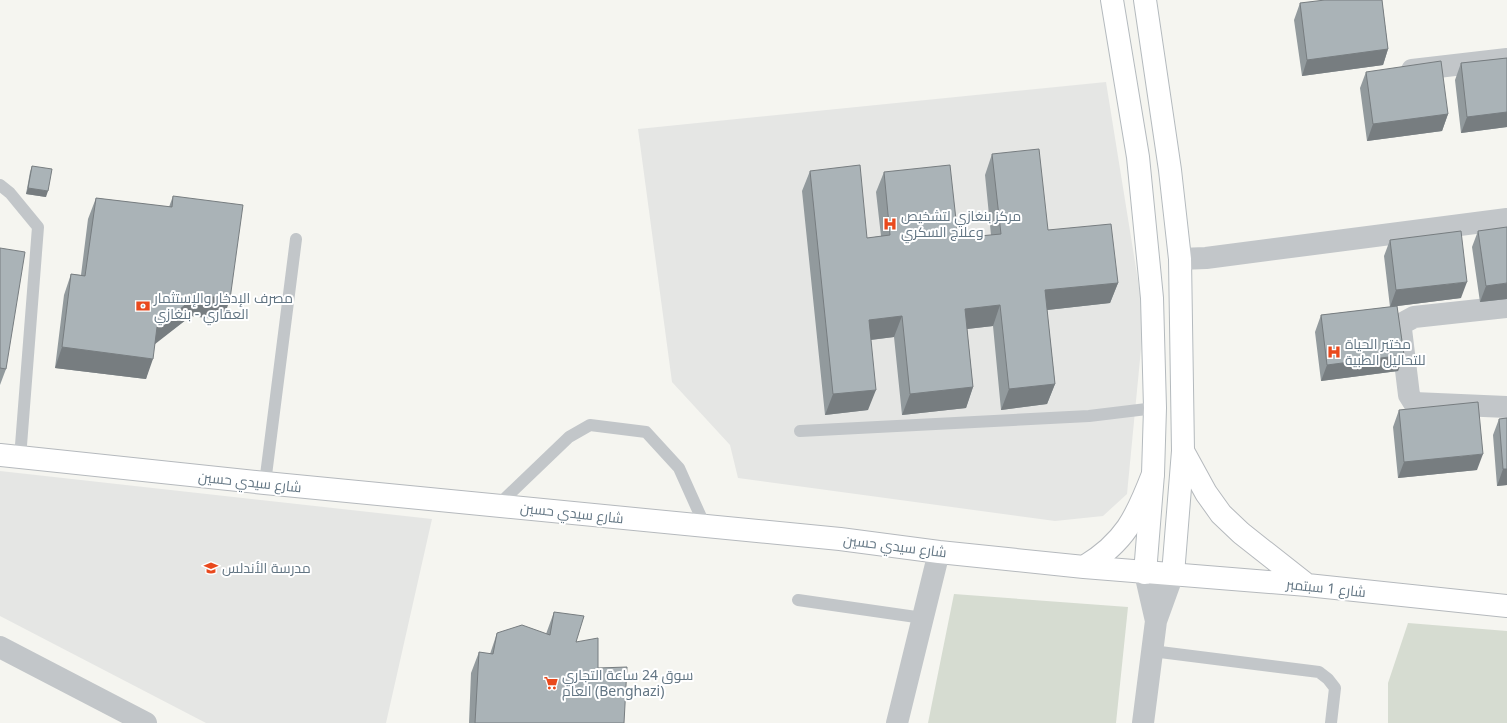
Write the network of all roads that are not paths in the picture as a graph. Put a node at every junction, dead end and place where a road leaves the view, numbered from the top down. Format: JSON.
{"nodes":[{"id":1,"x":1112,"y":0,"type":"edge"},
{"id":2,"x":1145,"y":0,"type":"edge"},
{"id":3,"x":1507,"y":59,"type":"edge"},
{"id":4,"x":1403,"y":71,"type":"edge"},
{"id":5,"x":0,"y":185,"type":"edge"},
{"id":6,"x":1507,"y":219,"type":"edge"},
{"id":7,"x":296,"y":239,"type":"dead end"},
{"id":8,"x":1180,"y":259,"type":"junction"},
{"id":9,"x":1507,"y":307,"type":"edge"},
{"id":10,"x":1507,"y":407,"type":"edge"},
{"id":11,"x":1155,"y":408,"type":"junction"},
{"id":12,"x":800,"y":432,"type":"dead end"},
{"id":13,"x":1183,"y":451,"type":"junction"},
{"id":14,"x":10,"y":456,"type":"edge"},
{"id":15,"x":1152,"y":474,"type":"junction"},
{"id":16,"x":266,"y":483,"type":"junction"},
{"id":17,"x":497,"y":506,"type":"junction"},
{"id":18,"x":705,"y":526,"type":"junction"},
{"id":19,"x":939,"y":552,"type":"junction"},
{"id":20,"x":1084,"y":567,"type":"junction"},
{"id":21,"x":1145,"y":573,"type":"junction"},
{"id":22,"x":1173,"y":574,"type":"junction"},
{"id":23,"x":1307,"y":585,"type":"junction"},
{"id":24,"x":798,"y":600,"type":"dead end"},
{"id":25,"x":1507,"y":606,"type":"edge"},
{"id":26,"x":923,"y":618,"type":"junction"},
{"id":27,"x":1156,"y":621,"type":"junction"},
{"id":28,"x":0,"y":647,"type":"edge"},
{"id":29,"x":1152,"y":651,"type":"junction"},
{"id":30,"x":146,"y":723,"type":"edge"},
{"id":31,"x":897,"y":723,"type":"edge"},
{"id":32,"x":1143,"y":723,"type":"edge"},
{"id":33,"x":1331,"y":723,"type":"edge"}],
"edges":[{"from":1,"to":11,"type":"main road"},
{"from":2,"to":8,"type":"main road"},
{"from":3,"to":4,"type":"street"},
{"from":5,"to":14,"type":"lane"},
{"from":6,"to":8,"type":"street"},
{"from":7,"to":16,"type":"lane"},
{"from":8,"to":13,"type":"main road"},
{"from":9,"to":10,"type":"street"},
{"from":11,"to":12,"type":"lane"},
{"from":11,"to":15,"type":"main road"},
{"from":13,"to":22,"type":"main road"},
{"from":13,"to":23,"type":"main road"},
{"from":14,"to":16,"type":"main road","name":"شارع سيدي حسين"},
{"from":15,"to":20,"type":"main road"},
{"from":15,"to":21,"type":"main road"},
{"from":16,"to":17,"type":"main road","name":"شارع سيدي حسين"},
{"from":17,"to":18,"type":"main road","name":"شارع سيدي حسين"},
{"from":17,"to":18,"type":"lane"},
{"from":18,"to":19,"type":"main road","name":"شارع سيدي حسين"},
{"from":19,"to":20,"type":"main road","name":"شارع سيدي حسين"},
{"from":19,"to":26,"type":"street"},
{"from":20,"to":21,"type":"main road","name":"شارع سيدي حسين"},
{"from":21,"to":22,"type":"main road","name":"شارع 1 سبتمبر"},
{"from":21,"to":27,"type":"street"},
{"from":22,"to":23,"type":"main road","name":"شارع 1 سبتمبر"},
{"from":22,"to":27,"type":"street"},
{"from":23,"to":25,"type":"main road","name":"شارع 1 سبتمبر"},
{"from":24,"to":26,"type":"lane"},
{"from":26,"to":31,"type":"street"},
{"from":27,"to":29,"type":"street"},
{"from":28,"to":30,"type":"street"},
{"from":29,"to":32,"type":"street"},
{"from":29,"to":33,"type":"lane"}]}
